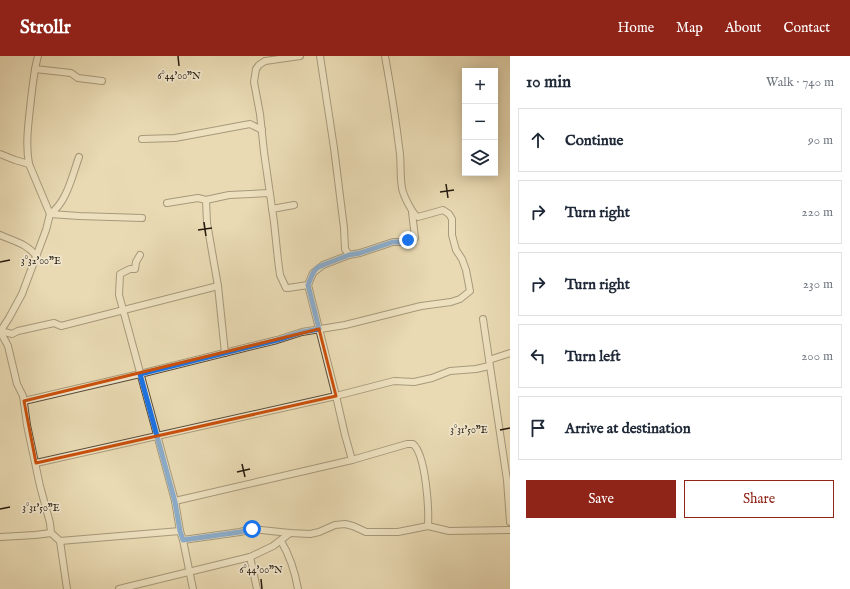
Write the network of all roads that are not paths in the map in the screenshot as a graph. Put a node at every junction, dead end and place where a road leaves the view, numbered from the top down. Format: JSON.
{"nodes":[{"id":1,"x":38,"y":56,"type":"edge"},
{"id":2,"x":300,"y":56,"type":"edge"},
{"id":3,"x":320,"y":56,"type":"edge"},
{"id":4,"x":385,"y":56,"type":"edge"},
{"id":5,"x":35,"y":69,"type":"junction"},
{"id":6,"x":102,"y":81,"type":"dead end"},
{"id":7,"x":262,"y":130,"type":"junction"},
{"id":8,"x":142,"y":139,"type":"dead end"},
{"id":9,"x":0,"y":154,"type":"edge"},
{"id":10,"x":79,"y":157,"type":"dead end"},
{"id":11,"x":29,"y":164,"type":"junction"},
{"id":12,"x":270,"y":195,"type":"junction"},
{"id":13,"x":206,"y":200,"type":"junction"},
{"id":14,"x":167,"y":203,"type":"dead end"},
{"id":15,"x":294,"y":205,"type":"dead end"},
{"id":16,"x":272,"y":209,"type":"junction"},
{"id":17,"x":412,"y":212,"type":"junction"},
{"id":18,"x":50,"y":214,"type":"junction"},
{"id":19,"x":142,"y":218,"type":"dead end"},
{"id":20,"x":0,"y":234,"type":"edge"},
{"id":21,"x":140,"y":255,"type":"dead end"},
{"id":22,"x":349,"y":255,"type":"junction"},
{"id":23,"x":36,"y":256,"type":"junction"},
{"id":24,"x":308,"y":285,"type":"junction"},
{"id":25,"x":218,"y":286,"type":"junction"},
{"id":26,"x":123,"y":310,"type":"junction"},
{"id":27,"x":483,"y":319,"type":"dead end"},
{"id":28,"x":319,"y":329,"type":"junction"},
{"id":29,"x":0,"y":331,"type":"edge"},
{"id":30,"x":225,"y":353,"type":"junction"},
{"id":31,"x":510,"y":353,"type":"edge"},
{"id":32,"x":489,"y":363,"type":"junction"},
{"id":33,"x":140,"y":374,"type":"junction"},
{"id":34,"x":336,"y":396,"type":"junction"},
{"id":35,"x":24,"y":401,"type":"junction"},
{"id":36,"x":157,"y":437,"type":"junction"},
{"id":37,"x":352,"y":460,"type":"junction"},
{"id":38,"x":36,"y":463,"type":"junction"},
{"id":39,"x":175,"y":502,"type":"junction"},
{"id":40,"x":510,"y":522,"type":"edge"},
{"id":41,"x":428,"y":526,"type":"junction"},
{"id":42,"x":510,"y":530,"type":"edge"},
{"id":43,"x":180,"y":531,"type":"junction"},
{"id":44,"x":51,"y":533,"type":"junction"},
{"id":45,"x":290,"y":534,"type":"junction"},
{"id":46,"x":0,"y":536,"type":"edge"},
{"id":47,"x":183,"y":540,"type":"junction"},
{"id":48,"x":60,"y":541,"type":"junction"},
{"id":49,"x":280,"y":541,"type":"junction"},
{"id":50,"x":250,"y":557,"type":"junction"},
{"id":51,"x":191,"y":572,"type":"junction"},
{"id":52,"x":67,"y":589,"type":"edge"},
{"id":53,"x":119,"y":589,"type":"edge"},
{"id":54,"x":193,"y":589,"type":"edge"},
{"id":55,"x":257,"y":589,"type":"edge"},
{"id":56,"x":298,"y":589,"type":"edge"}],
"edges":[{"from":1,"to":5,"type":"street"},
{"from":2,"to":7,"type":"street"},
{"from":3,"to":22,"type":"street"},
{"from":4,"to":17,"type":"street"},
{"from":5,"to":6,"type":"street"},
{"from":5,"to":11,"type":"street"},
{"from":7,"to":8,"type":"street"},
{"from":7,"to":12,"type":"street"},
{"from":9,"to":11,"type":"street"},
{"from":10,"to":18,"type":"street"},
{"from":11,"to":18,"type":"street"},
{"from":12,"to":13,"type":"street"},
{"from":12,"to":16,"type":"street"},
{"from":13,"to":14,"type":"street"},
{"from":13,"to":25,"type":"street"},
{"from":15,"to":16,"type":"street"},
{"from":16,"to":24,"type":"street"},
{"from":17,"to":22,"type":"street"},
{"from":17,"to":28,"type":"street"},
{"from":18,"to":19,"type":"street"},
{"from":18,"to":23,"type":"street"},
{"from":20,"to":23,"type":"street"},
{"from":21,"to":26,"type":"street"},
{"from":22,"to":24,"type":"street"},
{"from":23,"to":29,"type":"street"},
{"from":24,"to":28,"type":"street"},
{"from":25,"to":26,"type":"street"},
{"from":25,"to":30,"type":"street"},
{"from":26,"to":29,"type":"street"},
{"from":26,"to":33,"type":"street"},
{"from":27,"to":32,"type":"street"},
{"from":28,"to":30,"type":"street"},
{"from":28,"to":34,"type":"street"},
{"from":29,"to":35,"type":"street"},
{"from":30,"to":33,"type":"street"},
{"from":31,"to":32,"type":"street"},
{"from":32,"to":34,"type":"street"},
{"from":32,"to":40,"type":"street"},
{"from":33,"to":35,"type":"street"},
{"from":33,"to":36,"type":"street"},
{"from":34,"to":36,"type":"street"},
{"from":34,"to":37,"type":"street"},
{"from":35,"to":38,"type":"street"},
{"from":36,"to":38,"type":"street"},
{"from":36,"to":39,"type":"street"},
{"from":37,"to":39,"type":"street"},
{"from":37,"to":41,"type":"street"},
{"from":38,"to":44,"type":"street"},
{"from":39,"to":43,"type":"street"},
{"from":41,"to":42,"type":"street"},
{"from":41,"to":45,"type":"street"},
{"from":43,"to":47,"type":"street"},
{"from":43,"to":48,"type":"street"},
{"from":44,"to":46,"type":"street"},
{"from":44,"to":48,"type":"street"},
{"from":45,"to":47,"type":"street"},
{"from":45,"to":49,"type":"street"},
{"from":47,"to":51,"type":"street"},
{"from":48,"to":52,"type":"street"},
{"from":49,"to":50,"type":"street"},
{"from":49,"to":56,"type":"street"},
{"from":50,"to":51,"type":"street"},
{"from":50,"to":55,"type":"street"},
{"from":51,"to":53,"type":"street"},
{"from":51,"to":54,"type":"street"}]}
